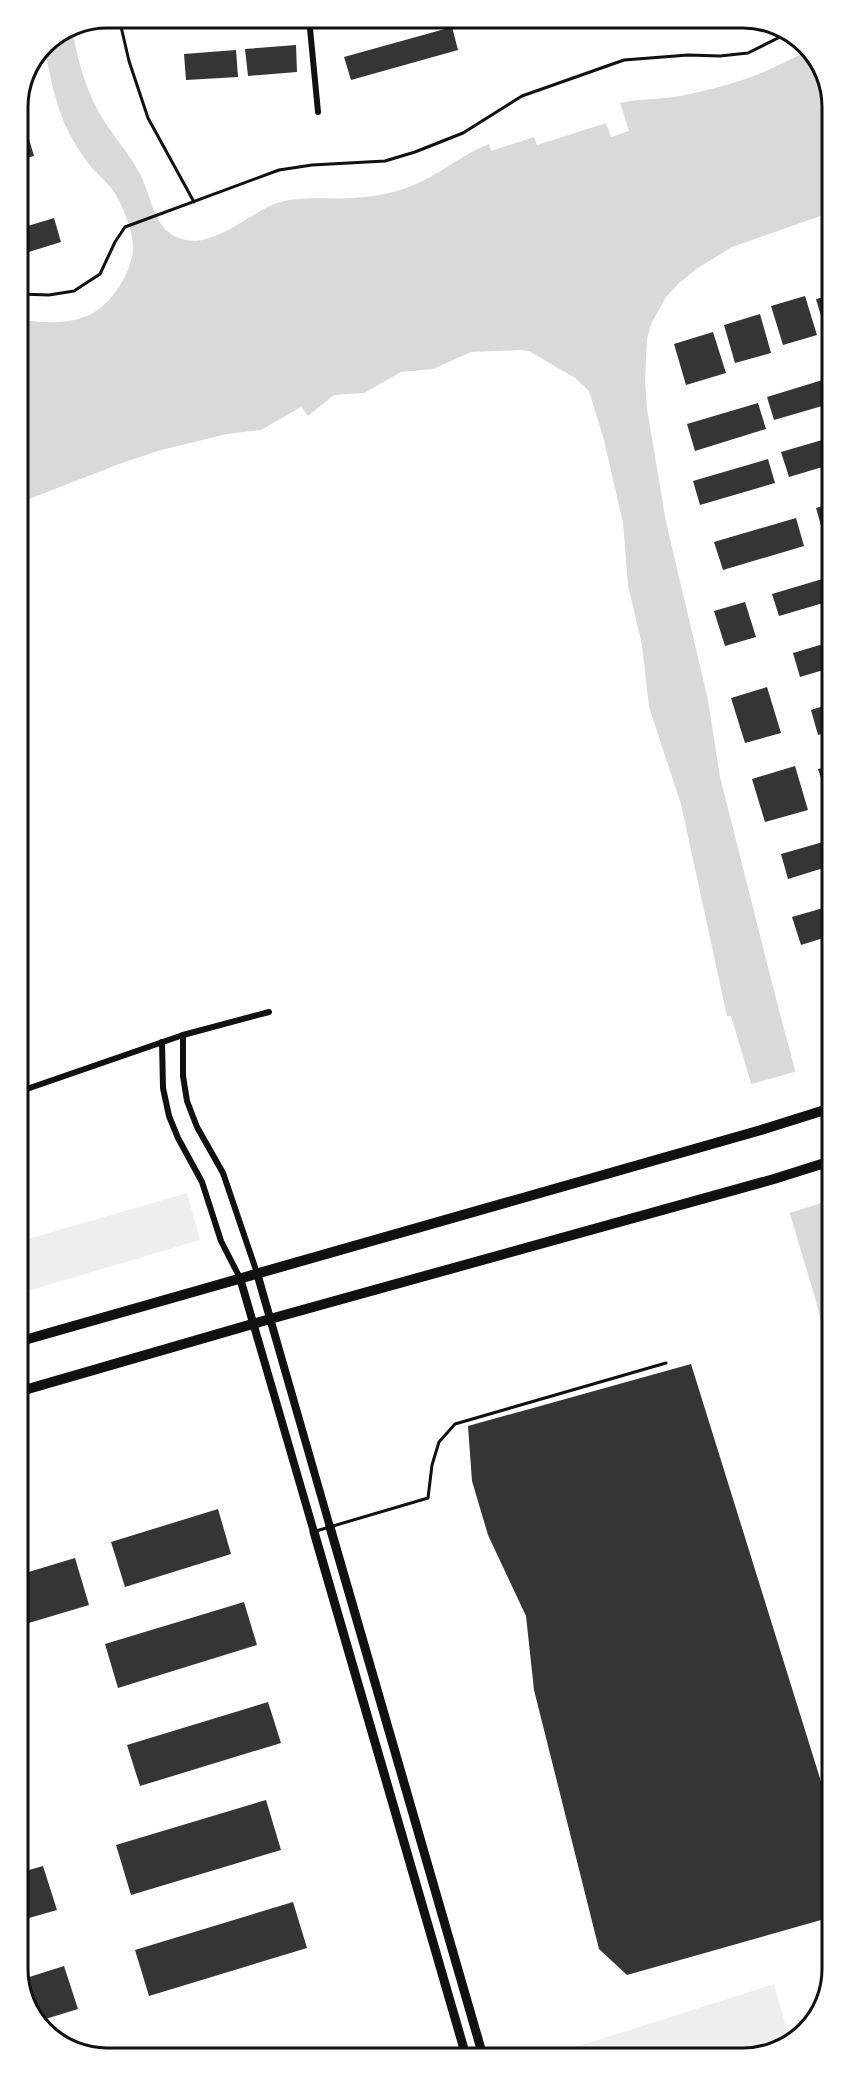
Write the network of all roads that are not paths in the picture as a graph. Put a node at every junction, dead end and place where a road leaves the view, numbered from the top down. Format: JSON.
{"nodes":[{"id":1,"x":310,"y":28,"type":"edge"},
{"id":2,"x":318,"y":112,"type":"dead end"},
{"id":3,"x":269,"y":1012,"type":"dead end"},
{"id":4,"x":183,"y":1035,"type":"junction"},
{"id":5,"x":162,"y":1042,"type":"junction"},
{"id":6,"x":28,"y":1088,"type":"edge"},
{"id":7,"x":822,"y":1111,"type":"edge"},
{"id":8,"x":822,"y":1164,"type":"edge"},
{"id":9,"x":257,"y":1273,"type":"junction"},
{"id":10,"x":240,"y":1278,"type":"junction"},
{"id":11,"x":270,"y":1319,"type":"junction"},
{"id":12,"x":254,"y":1323,"type":"junction"},
{"id":13,"x":28,"y":1339,"type":"edge"},
{"id":14,"x":666,"y":1363,"type":"dead end"},
{"id":15,"x":28,"y":1389,"type":"edge"},
{"id":16,"x":330,"y":1527,"type":"junction"},
{"id":17,"x":314,"y":1532,"type":"junction"},
{"id":18,"x":464,"y":2048,"type":"edge"},
{"id":19,"x":481,"y":2048,"type":"edge"}],
"edges":[{"from":1,"to":2,"type":"street"},
{"from":3,"to":4,"type":"street"},
{"from":4,"to":5,"type":"street"},
{"from":4,"to":9,"type":"street"},
{"from":5,"to":6,"type":"street"},
{"from":5,"to":10,"type":"street"},
{"from":7,"to":9,"type":"main road"},
{"from":8,"to":11,"type":"main road"},
{"from":9,"to":10,"type":"main road"},
{"from":9,"to":11,"type":"street"},
{"from":10,"to":12,"type":"street"},
{"from":10,"to":13,"type":"main road"},
{"from":11,"to":12,"type":"main road"},
{"from":11,"to":16,"type":"street"},
{"from":12,"to":15,"type":"main road"},
{"from":12,"to":17,"type":"street"},
{"from":14,"to":16,"type":"lane"},
{"from":16,"to":17,"type":"lane"},
{"from":16,"to":19,"type":"main road"},
{"from":17,"to":18,"type":"main road"}]}
